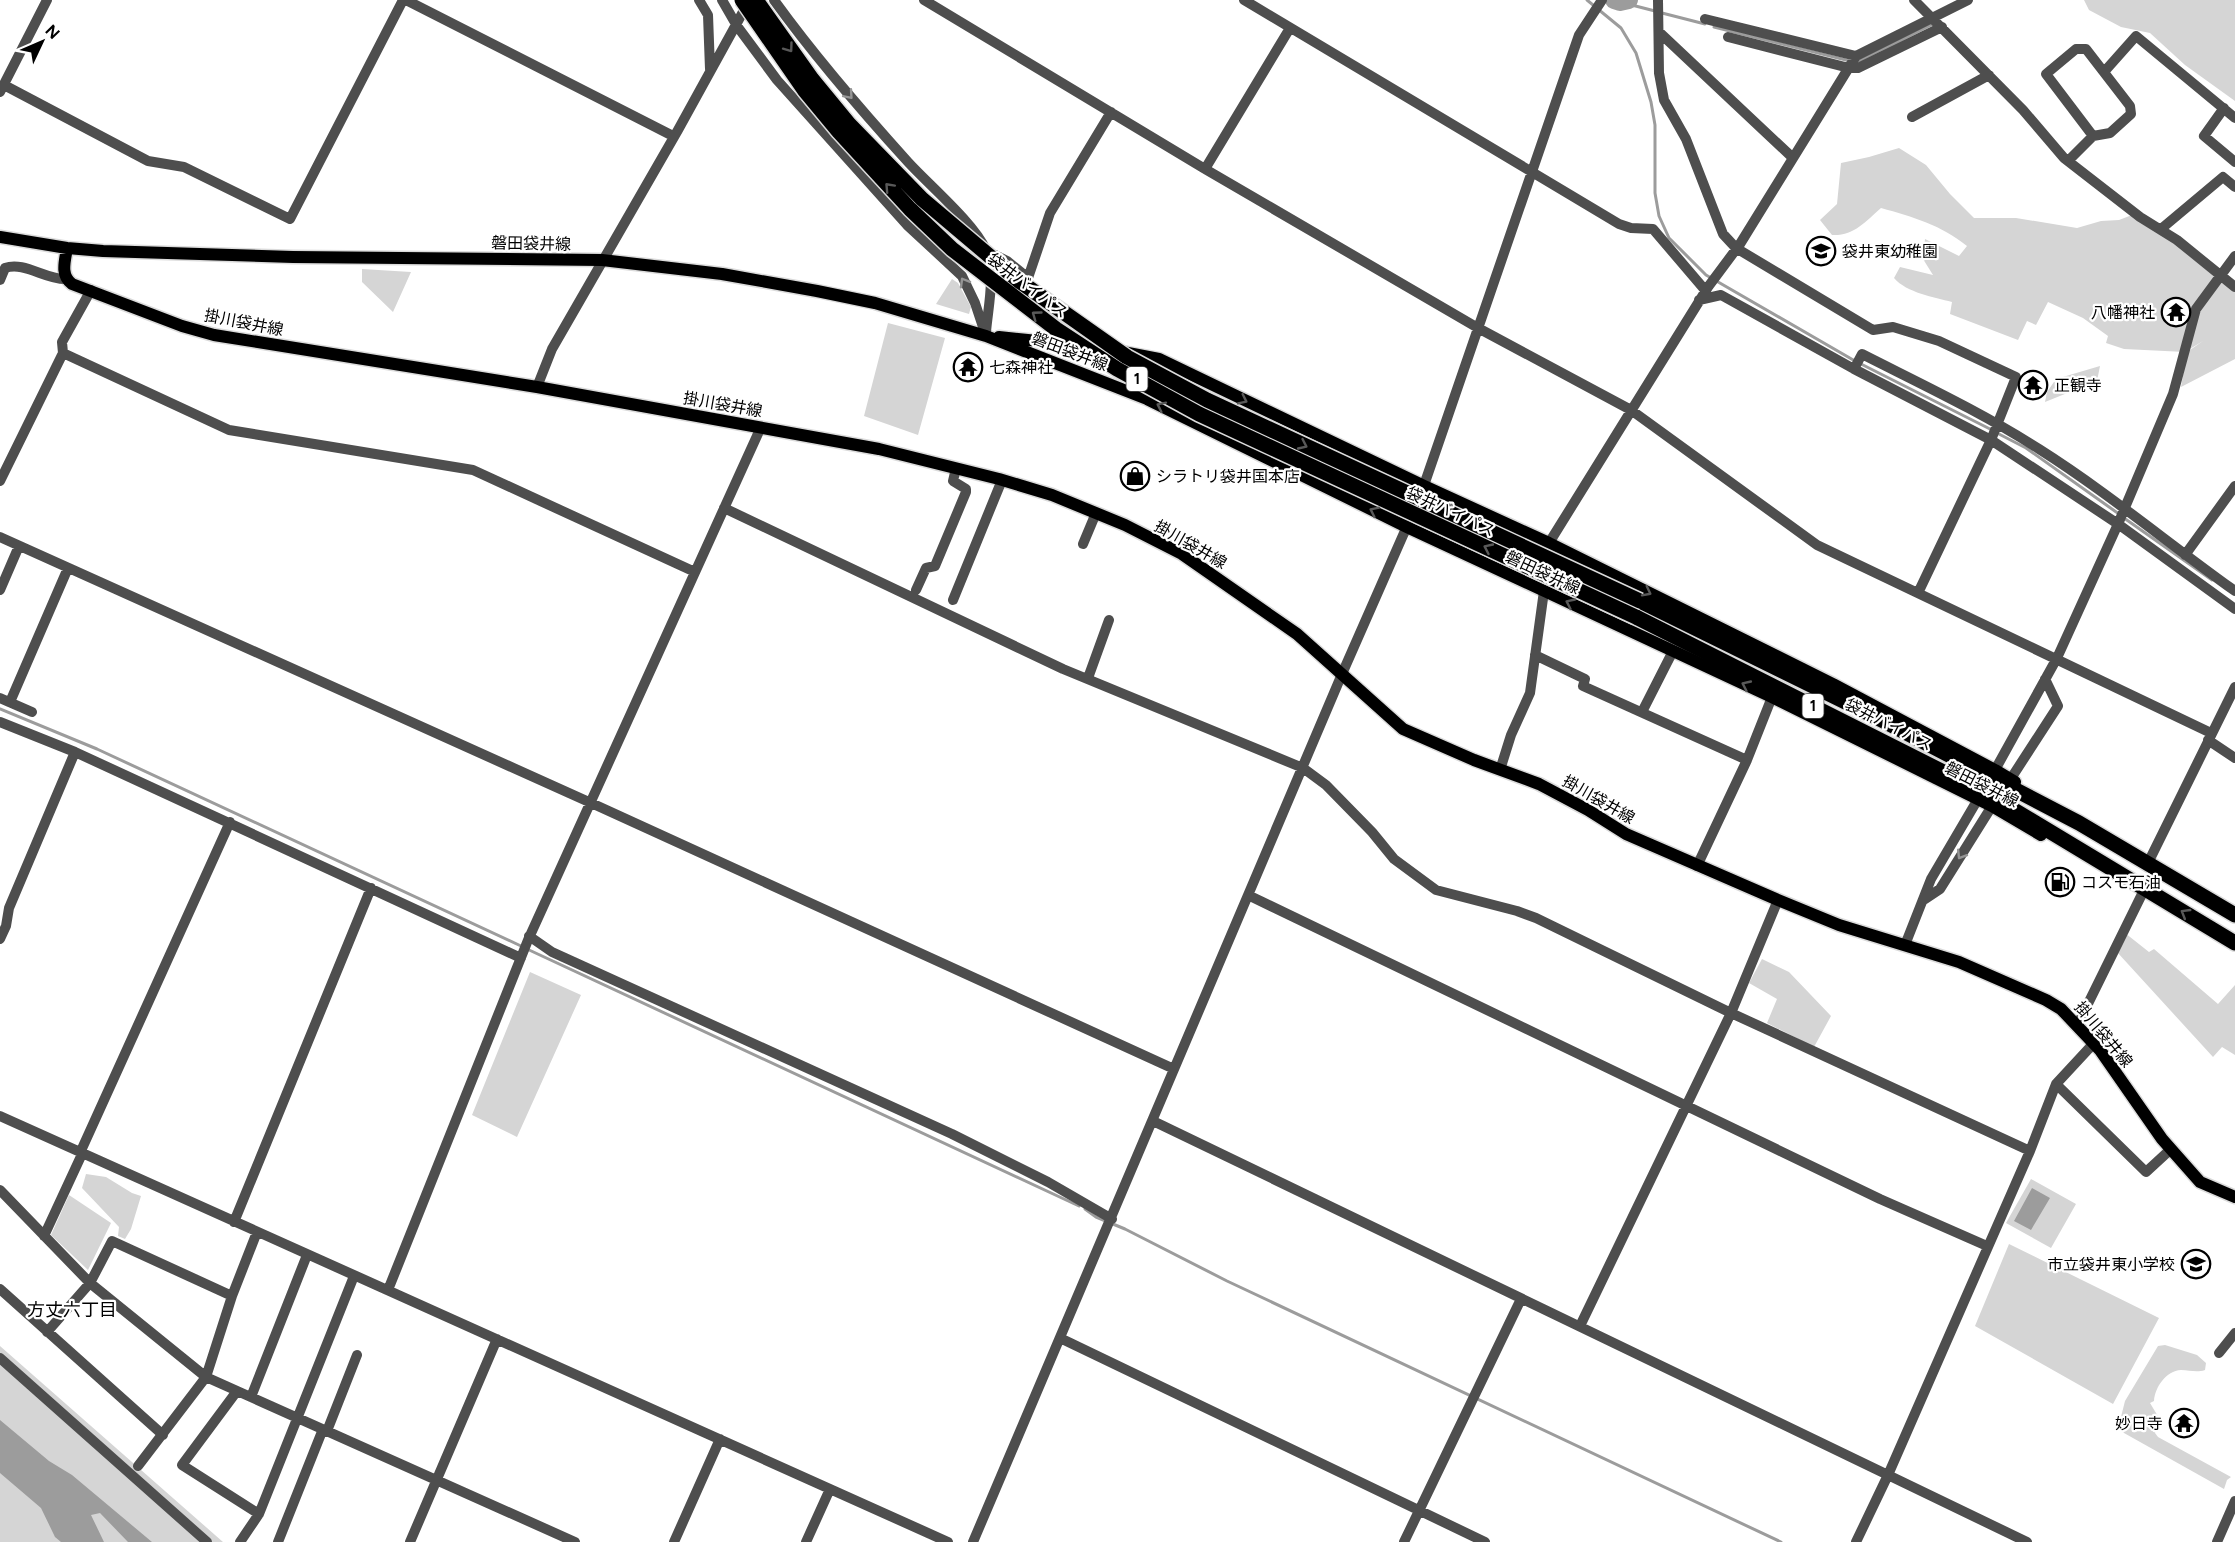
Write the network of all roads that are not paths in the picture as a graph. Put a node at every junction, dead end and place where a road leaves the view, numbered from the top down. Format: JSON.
{"nodes":[{"id":1,"x":405,"y":0,"type":"edge"},
{"id":2,"x":699,"y":0,"type":"edge"},
{"id":3,"x":722,"y":0,"type":"edge"},
{"id":4,"x":742,"y":0,"type":"edge"},
{"id":5,"x":750,"y":0,"type":"edge"},
{"id":6,"x":756,"y":0,"type":"edge"},
{"id":7,"x":774,"y":0,"type":"edge"},
{"id":8,"x":924,"y":0,"type":"edge"},
{"id":9,"x":1244,"y":0,"type":"edge"},
{"id":10,"x":1602,"y":0,"type":"edge"},
{"id":11,"x":1658,"y":0,"type":"edge"},
{"id":12,"x":1914,"y":0,"type":"edge"},
{"id":13,"x":1968,"y":0,"type":"edge"},
{"id":14,"x":43,"y":1,"type":"edge"},
{"id":15,"x":1932,"y":17,"type":"junction"},
{"id":16,"x":1706,"y":19,"type":"dead end"},
{"id":17,"x":737,"y":26,"type":"junction"},
{"id":18,"x":1942,"y":27,"type":"junction"},
{"id":19,"x":1290,"y":28,"type":"junction"},
{"id":20,"x":1659,"y":32,"type":"junction"},
{"id":21,"x":1728,"y":37,"type":"dead end"},
{"id":22,"x":1856,"y":56,"type":"junction"},
{"id":23,"x":1849,"y":68,"type":"junction"},
{"id":24,"x":710,"y":71,"type":"junction"},
{"id":25,"x":2104,"y":72,"type":"junction"},
{"id":26,"x":1989,"y":75,"type":"junction"},
{"id":27,"x":2,"y":88,"type":"edge"},
{"id":28,"x":2224,"y":108,"type":"junction"},
{"id":29,"x":1111,"y":112,"type":"junction"},
{"id":30,"x":1912,"y":117,"type":"dead end"},
{"id":31,"x":2235,"y":117,"type":"edge"},
{"id":32,"x":674,"y":136,"type":"junction"},
{"id":33,"x":2093,"y":136,"type":"junction"},
{"id":34,"x":1793,"y":158,"type":"junction"},
{"id":35,"x":2068,"y":160,"type":"junction"},
{"id":36,"x":2235,"y":162,"type":"edge"},
{"id":37,"x":1205,"y":169,"type":"junction"},
{"id":38,"x":1531,"y":171,"type":"junction"},
{"id":39,"x":2234,"y":184,"type":"edge"},
{"id":40,"x":2161,"y":229,"type":"junction"},
{"id":41,"x":0,"y":237,"type":"edge"},
{"id":42,"x":67,"y":248,"type":"junction"},
{"id":43,"x":1736,"y":248,"type":"junction"},
{"id":44,"x":986,"y":252,"type":"junction"},
{"id":45,"x":2235,"y":256,"type":"edge"},
{"id":46,"x":602,"y":260,"type":"junction"},
{"id":47,"x":2219,"y":275,"type":"junction"},
{"id":48,"x":66,"y":279,"type":"junction"},
{"id":49,"x":0,"y":280,"type":"edge"},
{"id":50,"x":2235,"y":287,"type":"edge"},
{"id":51,"x":91,"y":290,"type":"junction"},
{"id":52,"x":1704,"y":292,"type":"junction"},
{"id":53,"x":1478,"y":328,"type":"junction"},
{"id":54,"x":986,"y":336,"type":"junction"},
{"id":55,"x":63,"y":353,"type":"junction"},
{"id":56,"x":1857,"y":364,"type":"junction"},
{"id":57,"x":537,"y":387,"type":"junction"},
{"id":58,"x":1631,"y":410,"type":"junction"},
{"id":59,"x":761,"y":427,"type":"junction"},
{"id":60,"x":1994,"y":432,"type":"junction"},
{"id":61,"x":956,"y":468,"type":"junction"},
{"id":62,"x":2,"y":474,"type":"edge"},
{"id":63,"x":1002,"y":480,"type":"junction"},
{"id":64,"x":1424,"y":486,"type":"junction"},
{"id":65,"x":2235,"y":486,"type":"edge"},
{"id":66,"x":724,"y":508,"type":"junction"},
{"id":67,"x":1096,"y":513,"type":"junction"},
{"id":68,"x":2121,"y":515,"type":"junction"},
{"id":69,"x":1407,"y":527,"type":"junction"},
{"id":70,"x":0,"y":537,"type":"edge"},
{"id":71,"x":1549,"y":543,"type":"junction"},
{"id":72,"x":1083,"y":544,"type":"dead end"},
{"id":73,"x":19,"y":546,"type":"junction"},
{"id":74,"x":2185,"y":555,"type":"junction"},
{"id":75,"x":68,"y":568,"type":"junction"},
{"id":76,"x":695,"y":572,"type":"junction"},
{"id":77,"x":0,"y":590,"type":"edge"},
{"id":78,"x":916,"y":590,"type":"dead end"},
{"id":79,"x":1544,"y":591,"type":"junction"},
{"id":80,"x":2235,"y":591,"type":"edge"},
{"id":81,"x":1918,"y":593,"type":"junction"},
{"id":82,"x":953,"y":600,"type":"dead end"},
{"id":83,"x":2235,"y":609,"type":"edge"},
{"id":84,"x":1109,"y":620,"type":"dead end"},
{"id":85,"x":1673,"y":651,"type":"junction"},
{"id":86,"x":1535,"y":655,"type":"junction"},
{"id":87,"x":2056,"y":658,"type":"junction"},
{"id":88,"x":1342,"y":674,"type":"junction"},
{"id":89,"x":1088,"y":678,"type":"junction"},
{"id":90,"x":2045,"y":679,"type":"junction"},
{"id":91,"x":2235,"y":687,"type":"edge"},
{"id":92,"x":1772,"y":698,"type":"junction"},
{"id":93,"x":5,"y":700,"type":"edge"},
{"id":94,"x":32,"y":712,"type":"dead end"},
{"id":95,"x":1642,"y":712,"type":"junction"},
{"id":96,"x":0,"y":722,"type":"edge"},
{"id":97,"x":2209,"y":736,"type":"junction"},
{"id":98,"x":75,"y":752,"type":"junction"},
{"id":99,"x":2235,"y":758,"type":"edge"},
{"id":100,"x":1747,"y":759,"type":"junction"},
{"id":101,"x":1303,"y":768,"type":"junction"},
{"id":102,"x":1500,"y":770,"type":"junction"},
{"id":103,"x":1995,"y":770,"type":"junction"},
{"id":104,"x":2010,"y":780,"type":"junction"},
{"id":105,"x":1978,"y":799,"type":"junction"},
{"id":106,"x":589,"y":802,"type":"junction"},
{"id":107,"x":1992,"y":806,"type":"junction"},
{"id":108,"x":230,"y":822,"type":"junction"},
{"id":109,"x":2081,"y":824,"type":"junction"},
{"id":110,"x":2081,"y":849,"type":"junction"},
{"id":111,"x":2148,"y":863,"type":"junction"},
{"id":112,"x":1697,"y":866,"type":"junction"},
{"id":113,"x":371,"y":888,"type":"junction"},
{"id":114,"x":2145,"y":888,"type":"junction"},
{"id":115,"x":1250,"y":896,"type":"junction"},
{"id":116,"x":1925,"y":899,"type":"junction"},
{"id":117,"x":1778,"y":900,"type":"junction"},
{"id":118,"x":2235,"y":915,"type":"edge"},
{"id":119,"x":529,"y":938,"type":"junction"},
{"id":120,"x":0,"y":939,"type":"edge"},
{"id":121,"x":2235,"y":943,"type":"edge"},
{"id":122,"x":1905,"y":945,"type":"junction"},
{"id":123,"x":522,"y":956,"type":"junction"},
{"id":124,"x":1731,"y":1013,"type":"junction"},
{"id":125,"x":2076,"y":1026,"type":"junction"},
{"id":126,"x":2094,"y":1043,"type":"junction"},
{"id":127,"x":1174,"y":1069,"type":"junction"},
{"id":128,"x":2056,"y":1084,"type":"junction"},
{"id":129,"x":1686,"y":1107,"type":"junction"},
{"id":130,"x":0,"y":1116,"type":"edge"},
{"id":131,"x":1152,"y":1121,"type":"junction"},
{"id":132,"x":2171,"y":1149,"type":"junction"},
{"id":133,"x":2030,"y":1151,"type":"junction"},
{"id":134,"x":81,"y":1153,"type":"junction"},
{"id":135,"x":0,"y":1190,"type":"edge"},
{"id":136,"x":2235,"y":1197,"type":"edge"},
{"id":137,"x":1112,"y":1219,"type":"junction"},
{"id":138,"x":234,"y":1222,"type":"junction"},
{"id":139,"x":257,"y":1232,"type":"junction"},
{"id":140,"x":44,"y":1236,"type":"junction"},
{"id":141,"x":1987,"y":1246,"type":"junction"},
{"id":142,"x":307,"y":1254,"type":"junction"},
{"id":143,"x":354,"y":1275,"type":"junction"},
{"id":144,"x":90,"y":1283,"type":"junction"},
{"id":145,"x":0,"y":1289,"type":"edge"},
{"id":146,"x":388,"y":1290,"type":"junction"},
{"id":147,"x":232,"y":1296,"type":"junction"},
{"id":148,"x":1521,"y":1299,"type":"junction"},
{"id":149,"x":1580,"y":1326,"type":"junction"},
{"id":150,"x":48,"y":1332,"type":"junction"},
{"id":151,"x":2235,"y":1333,"type":"edge"},
{"id":152,"x":1060,"y":1338,"type":"junction"},
{"id":153,"x":497,"y":1339,"type":"junction"},
{"id":154,"x":2219,"y":1353,"type":"dead end"},
{"id":155,"x":357,"y":1355,"type":"dead end"},
{"id":156,"x":0,"y":1358,"type":"edge"},
{"id":157,"x":206,"y":1377,"type":"junction"},
{"id":158,"x":237,"y":1391,"type":"junction"},
{"id":159,"x":251,"y":1397,"type":"junction"},
{"id":160,"x":296,"y":1417,"type":"junction"},
{"id":161,"x":325,"y":1430,"type":"junction"},
{"id":162,"x":163,"y":1435,"type":"junction"},
{"id":163,"x":720,"y":1439,"type":"junction"},
{"id":164,"x":138,"y":1466,"type":"dead end"},
{"id":165,"x":1888,"y":1475,"type":"junction"},
{"id":166,"x":438,"y":1480,"type":"junction"},
{"id":167,"x":830,"y":1489,"type":"junction"},
{"id":168,"x":2235,"y":1501,"type":"edge"},
{"id":169,"x":1420,"y":1511,"type":"junction"},
{"id":170,"x":259,"y":1514,"type":"junction"},
{"id":171,"x":207,"y":1542,"type":"edge"},
{"id":172,"x":240,"y":1542,"type":"edge"},
{"id":173,"x":278,"y":1542,"type":"edge"},
{"id":174,"x":410,"y":1542,"type":"edge"},
{"id":175,"x":575,"y":1542,"type":"edge"},
{"id":176,"x":674,"y":1542,"type":"edge"},
{"id":177,"x":806,"y":1542,"type":"edge"},
{"id":178,"x":948,"y":1542,"type":"edge"},
{"id":179,"x":973,"y":1542,"type":"edge"},
{"id":180,"x":1404,"y":1542,"type":"edge"},
{"id":181,"x":1485,"y":1542,"type":"edge"},
{"id":182,"x":1856,"y":1542,"type":"edge"},
{"id":183,"x":2027,"y":1542,"type":"edge"},
{"id":184,"x":2217,"y":1542,"type":"edge"}],
"edges":[{"from":1,"to":27,"type":"street"},
{"from":1,"to":32,"type":"street"},
{"from":2,"to":24,"type":"street"},
{"from":3,"to":17,"type":"street"},
{"from":110,"to":4,"type":"highway","name":"袋井バイパス","number":"1","one_way":true,"bridge":true},
{"from":5,"to":17,"type":"street"},
{"from":6,"to":109,"type":"highway","name":"袋井バイパス","number":"1","one_way":true,"bridge":true},
{"from":7,"to":44,"type":"street","one_way":true},
{"from":8,"to":29,"type":"street"},
{"from":9,"to":19,"type":"street"},
{"from":10,"to":38,"type":"street"},
{"from":11,"to":20,"type":"street"},
{"from":12,"to":15,"type":"street"},
{"from":13,"to":15,"type":"street"},
{"from":14,"to":27,"type":"street"},
{"from":15,"to":18,"type":"street"},
{"from":15,"to":22,"type":"street"},
{"from":16,"to":22,"type":"street"},
{"from":17,"to":24,"type":"street"},
{"from":54,"to":17,"type":"street","one_way":true},
{"from":18,"to":23,"type":"street"},
{"from":18,"to":26,"type":"street"},
{"from":19,"to":37,"type":"street"},
{"from":19,"to":38,"type":"street"},
{"from":20,"to":34,"type":"street"},
{"from":20,"to":43,"type":"street"},
{"from":21,"to":23,"type":"street"},
{"from":22,"to":23,"type":"street"},
{"from":23,"to":34,"type":"street"},
{"from":24,"to":32,"type":"street"},
{"from":25,"to":28,"type":"street"},
{"from":25,"to":33,"type":"street"},
{"from":25,"to":33,"type":"street"},
{"from":26,"to":30,"type":"street"},
{"from":26,"to":35,"type":"street"},
{"from":28,"to":31,"type":"street"},
{"from":28,"to":36,"type":"street"},
{"from":29,"to":37,"type":"street"},
{"from":29,"to":44,"type":"street"},
{"from":32,"to":46,"type":"street"},
{"from":33,"to":35,"type":"street"},
{"from":34,"to":43,"type":"street"},
{"from":35,"to":40,"type":"street"},
{"from":37,"to":53,"type":"street"},
{"from":38,"to":52,"type":"street"},
{"from":38,"to":53,"type":"street"},
{"from":39,"to":40,"type":"street"},
{"from":40,"to":47,"type":"street"},
{"from":41,"to":42,"type":"main road"},
{"from":42,"to":46,"type":"main road","name":"磐田袋井線"},
{"from":42,"to":48,"type":"main road"},
{"from":43,"to":52,"type":"street"},
{"from":43,"to":60,"type":"street"},
{"from":44,"to":54,"type":"street"},
{"from":45,"to":47,"type":"street"},
{"from":46,"to":54,"type":"main road","name":"磐田袋井線"},
{"from":46,"to":57,"type":"street"},
{"from":47,"to":50,"type":"street"},
{"from":47,"to":68,"type":"street"},
{"from":48,"to":49,"type":"street"},
{"from":48,"to":51,"type":"main road","name":"掛川袋井線"},
{"from":51,"to":55,"type":"street"},
{"from":51,"to":57,"type":"main road","name":"掛川袋井線"},
{"from":52,"to":56,"type":"street"},
{"from":52,"to":58,"type":"street"},
{"from":53,"to":58,"type":"street"},
{"from":53,"to":64,"type":"street"},
{"from":54,"to":64,"type":"main road","name":"磐田袋井線","one_way":true},
{"from":69,"to":54,"type":"main road","name":"磐田袋井線","one_way":true},
{"from":55,"to":62,"type":"street"},
{"from":55,"to":76,"type":"street"},
{"from":56,"to":60,"type":"street"},
{"from":56,"to":60,"type":"street"},
{"from":57,"to":59,"type":"main road","name":"掛川袋井線"},
{"from":58,"to":71,"type":"street"},
{"from":58,"to":81,"type":"street"},
{"from":59,"to":61,"type":"main road","name":"掛川袋井線"},
{"from":59,"to":66,"type":"street"},
{"from":60,"to":68,"type":"street"},
{"from":60,"to":68,"type":"street"},
{"from":60,"to":81,"type":"street"},
{"from":61,"to":63,"type":"main road","name":"掛川袋井線"},
{"from":61,"to":78,"type":"street"},
{"from":63,"to":67,"type":"main road","name":"掛川袋井線"},
{"from":63,"to":82,"type":"street"},
{"from":64,"to":69,"type":"street"},
{"from":64,"to":71,"type":"main road","name":"磐田袋井線"},
{"from":65,"to":74,"type":"street"},
{"from":66,"to":76,"type":"street"},
{"from":66,"to":89,"type":"street"},
{"from":67,"to":72,"type":"street"},
{"from":67,"to":88,"type":"main road","name":"掛川袋井線"},
{"from":68,"to":74,"type":"street"},
{"from":68,"to":83,"type":"street"},
{"from":68,"to":87,"type":"street"},
{"from":69,"to":79,"type":"main road","name":"磐田袋井線"},
{"from":69,"to":88,"type":"street"},
{"from":70,"to":73,"type":"street"},
{"from":71,"to":103,"type":"main road","name":"磐田袋井線","one_way":true},
{"from":73,"to":75,"type":"street"},
{"from":73,"to":77,"type":"street"},
{"from":74,"to":80,"type":"street"},
{"from":75,"to":93,"type":"street"},
{"from":75,"to":106,"type":"street"},
{"from":76,"to":106,"type":"street"},
{"from":85,"to":79,"type":"main road","name":"磐田袋井線","one_way":true},
{"from":79,"to":86,"type":"street"},
{"from":81,"to":87,"type":"street"},
{"from":84,"to":89,"type":"street"},
{"from":92,"to":85,"type":"main road","name":"磐田袋井線","one_way":true},
{"from":85,"to":95,"type":"street"},
{"from":86,"to":95,"type":"street"},
{"from":86,"to":102,"type":"street"},
{"from":87,"to":90,"type":"street"},
{"from":87,"to":97,"type":"street"},
{"from":88,"to":101,"type":"street"},
{"from":88,"to":102,"type":"main road","name":"掛川袋井線"},
{"from":89,"to":101,"type":"street"},
{"from":90,"to":103,"type":"street"},
{"from":90,"to":104,"type":"street"},
{"from":91,"to":97,"type":"street"},
{"from":92,"to":100,"type":"street"},
{"from":92,"to":105,"type":"main road","name":"磐田袋井線"},
{"from":93,"to":94,"type":"street"},
{"from":95,"to":100,"type":"street"},
{"from":96,"to":98,"type":"street"},
{"from":97,"to":99,"type":"street"},
{"from":97,"to":111,"type":"street"},
{"from":98,"to":108,"type":"street"},
{"from":98,"to":120,"type":"street"},
{"from":100,"to":112,"type":"street"},
{"from":101,"to":115,"type":"street"},
{"from":101,"to":124,"type":"street"},
{"from":102,"to":112,"type":"main road","name":"掛川袋井線"},
{"from":103,"to":104,"type":"main road","name":"磐田袋井線"},
{"from":104,"to":109,"type":"main road","name":"磐田袋井線"},
{"from":105,"to":107,"type":"main road","name":"磐田袋井線"},
{"from":105,"to":116,"type":"street"},
{"from":106,"to":119,"type":"street"},
{"from":106,"to":127,"type":"street"},
{"from":107,"to":110,"type":"main road","name":"磐田袋井線"},
{"from":107,"to":116,"type":"street","one_way":true},
{"from":108,"to":113,"type":"street"},
{"from":108,"to":134,"type":"street"},
{"from":109,"to":111,"type":"highway","name":"袋井バイパス","number":"1"},
{"from":110,"to":114,"type":"highway","name":"袋井バイパス","number":"1"},
{"from":111,"to":118,"type":"highway","name":"袋井バイパス","number":"1"},
{"from":112,"to":117,"type":"main road","name":"掛川袋井線"},
{"from":113,"to":123,"type":"street"},
{"from":113,"to":138,"type":"street"},
{"from":121,"to":114,"type":"highway","name":"袋井バイパス","number":"1","one_way":true},
{"from":114,"to":125,"type":"street"},
{"from":115,"to":127,"type":"street"},
{"from":115,"to":129,"type":"street"},
{"from":116,"to":122,"type":"street"},
{"from":117,"to":122,"type":"main road","name":"掛川袋井線"},
{"from":117,"to":124,"type":"street"},
{"from":119,"to":123,"type":"street"},
{"from":119,"to":137,"type":"street"},
{"from":122,"to":125,"type":"main road","name":"掛川袋井線"},
{"from":123,"to":146,"type":"street"},
{"from":124,"to":129,"type":"street"},
{"from":124,"to":133,"type":"street"},
{"from":125,"to":126,"type":"main road","name":"掛川袋井線"},
{"from":126,"to":128,"type":"street"},
{"from":126,"to":132,"type":"main road","name":"掛川袋井線"},
{"from":127,"to":131,"type":"street"},
{"from":128,"to":132,"type":"street"},
{"from":128,"to":133,"type":"street"},
{"from":129,"to":141,"type":"street"},
{"from":129,"to":149,"type":"street"},
{"from":130,"to":134,"type":"street"},
{"from":131,"to":137,"type":"street"},
{"from":131,"to":148,"type":"street"},
{"from":132,"to":136,"type":"main road","name":"掛川袋井線"},
{"from":133,"to":141,"type":"street"},
{"from":134,"to":138,"type":"street"},
{"from":134,"to":140,"type":"street"},
{"from":135,"to":140,"type":"street"},
{"from":137,"to":152,"type":"street"},
{"from":138,"to":139,"type":"street"},
{"from":139,"to":142,"type":"street"},
{"from":139,"to":147,"type":"street"},
{"from":140,"to":144,"type":"street"},
{"from":141,"to":165,"type":"street"},
{"from":142,"to":143,"type":"street"},
{"from":142,"to":159,"type":"street"},
{"from":143,"to":146,"type":"street"},
{"from":143,"to":160,"type":"street"},
{"from":144,"to":147,"type":"street"},
{"from":144,"to":150,"type":"street"},
{"from":144,"to":157,"type":"street"},
{"from":145,"to":150,"type":"street"},
{"from":146,"to":153,"type":"street"},
{"from":147,"to":157,"type":"street"},
{"from":148,"to":149,"type":"street"},
{"from":148,"to":169,"type":"street"},
{"from":149,"to":165,"type":"street"},
{"from":150,"to":162,"type":"street"},
{"from":151,"to":154,"type":"street"},
{"from":152,"to":169,"type":"street"},
{"from":152,"to":179,"type":"street"},
{"from":153,"to":163,"type":"street"},
{"from":153,"to":166,"type":"street"},
{"from":155,"to":161,"type":"street"},
{"from":156,"to":171,"type":"street"},
{"from":157,"to":158,"type":"street"},
{"from":157,"to":162,"type":"street"},
{"from":158,"to":159,"type":"street"},
{"from":158,"to":170,"type":"street"},
{"from":159,"to":160,"type":"street"},
{"from":160,"to":161,"type":"street"},
{"from":160,"to":170,"type":"street"},
{"from":161,"to":166,"type":"street"},
{"from":161,"to":173,"type":"street"},
{"from":162,"to":164,"type":"street"},
{"from":163,"to":167,"type":"street"},
{"from":163,"to":176,"type":"street"},
{"from":165,"to":182,"type":"street"},
{"from":165,"to":183,"type":"street"},
{"from":166,"to":174,"type":"street"},
{"from":166,"to":175,"type":"street"},
{"from":167,"to":177,"type":"street"},
{"from":167,"to":178,"type":"street"},
{"from":168,"to":184,"type":"street"},
{"from":169,"to":180,"type":"street"},
{"from":169,"to":181,"type":"street"},
{"from":170,"to":172,"type":"street"}]}
